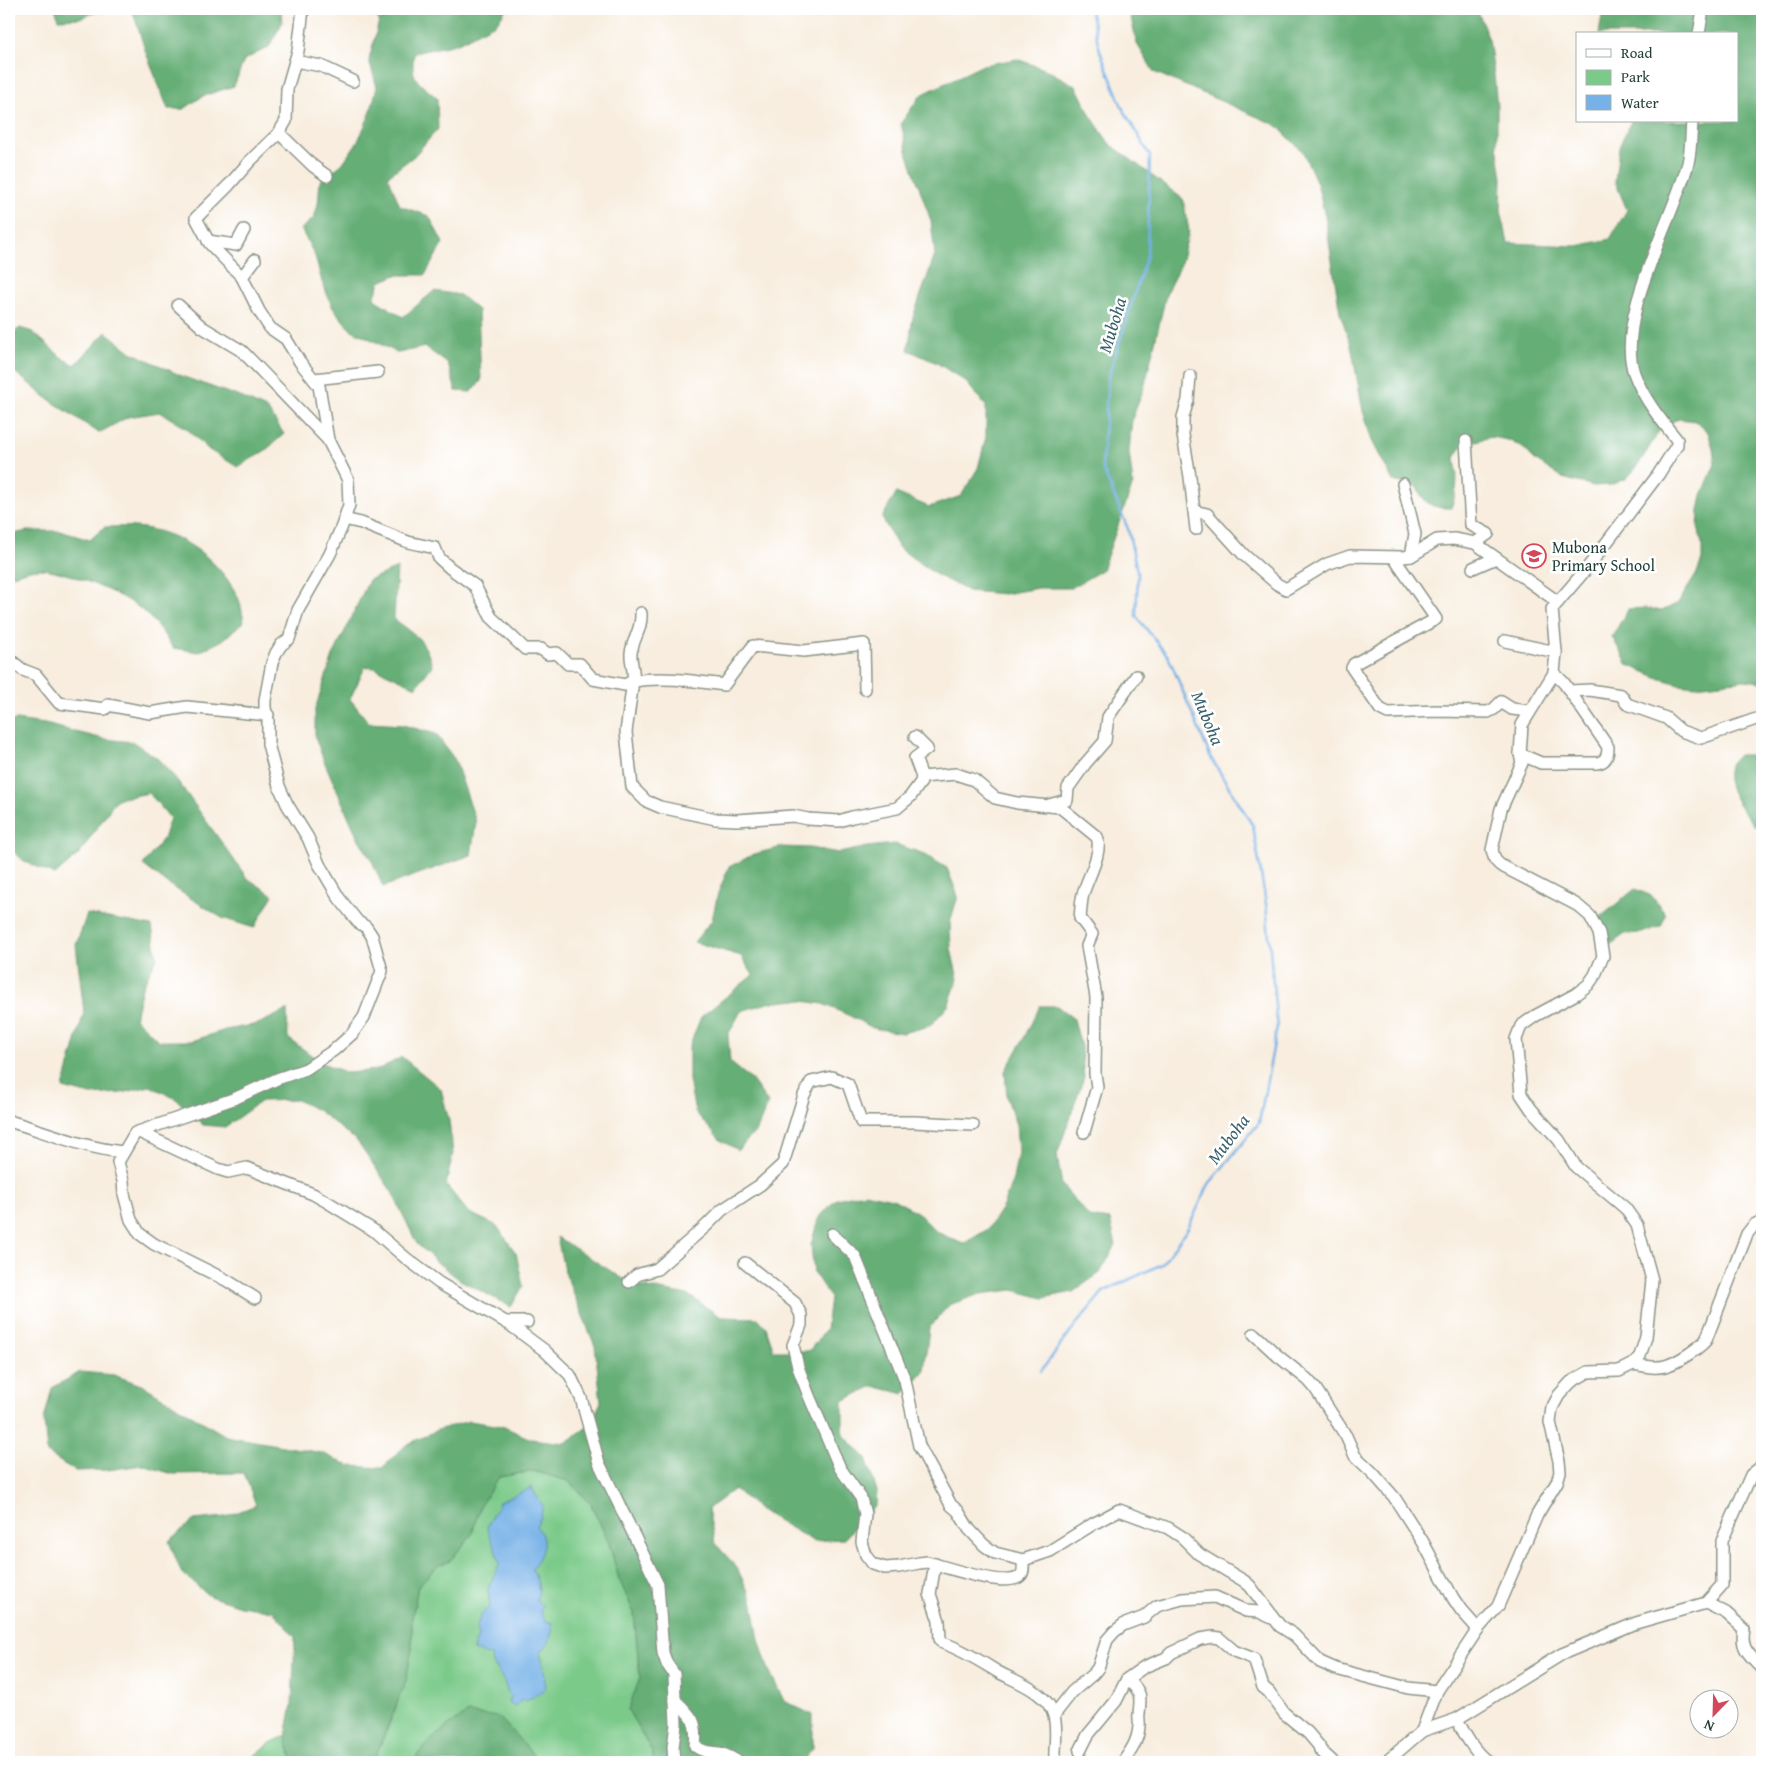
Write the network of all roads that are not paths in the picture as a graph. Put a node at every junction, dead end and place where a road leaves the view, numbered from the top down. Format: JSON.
{"nodes":[{"id":1,"x":303,"y":9,"type":"edge"},
{"id":2,"x":1703,"y":9,"type":"edge"},
{"id":3,"x":1699,"y":32,"type":"edge"},
{"id":4,"x":295,"y":61,"type":"junction"},
{"id":5,"x":353,"y":81,"type":"dead end"},
{"id":6,"x":1692,"y":122,"type":"edge"},
{"id":7,"x":279,"y":133,"type":"junction"},
{"id":8,"x":327,"y":176,"type":"dead end"},
{"id":9,"x":244,"y":230,"type":"dead end"},
{"id":10,"x":208,"y":241,"type":"junction"},
{"id":11,"x":254,"y":260,"type":"dead end"},
{"id":12,"x":242,"y":277,"type":"junction"},
{"id":13,"x":178,"y":305,"type":"dead end"},
{"id":14,"x":378,"y":372,"type":"dead end"},
{"id":15,"x":1190,"y":376,"type":"dead end"},
{"id":16,"x":314,"y":379,"type":"junction"},
{"id":17,"x":328,"y":440,"type":"junction"},
{"id":18,"x":1466,"y":442,"type":"dead end"},
{"id":19,"x":1403,"y":484,"type":"dead end"},
{"id":20,"x":1194,"y":512,"type":"junction"},
{"id":21,"x":344,"y":519,"type":"junction"},
{"id":22,"x":1196,"y":529,"type":"dead end"},
{"id":23,"x":1475,"y":543,"type":"junction"},
{"id":24,"x":1411,"y":556,"type":"junction"},
{"id":25,"x":1394,"y":558,"type":"junction"},
{"id":26,"x":1496,"y":558,"type":"junction"},
{"id":27,"x":1474,"y":568,"type":"dead end"},
{"id":28,"x":1558,"y":602,"type":"junction"},
{"id":29,"x":640,"y":613,"type":"dead end"},
{"id":30,"x":1505,"y":642,"type":"dead end"},
{"id":31,"x":1556,"y":652,"type":"junction"},
{"id":32,"x":9,"y":660,"type":"edge"},
{"id":33,"x":1554,"y":673,"type":"junction"},
{"id":34,"x":1136,"y":676,"type":"dead end"},
{"id":35,"x":633,"y":681,"type":"junction"},
{"id":36,"x":864,"y":688,"type":"dead end"},
{"id":37,"x":1570,"y":691,"type":"junction"},
{"id":38,"x":1529,"y":711,"type":"junction"},
{"id":39,"x":268,"y":715,"type":"junction"},
{"id":40,"x":1762,"y":717,"type":"edge"},
{"id":41,"x":915,"y":738,"type":"dead end"},
{"id":42,"x":1520,"y":754,"type":"junction"},
{"id":43,"x":922,"y":776,"type":"junction"},
{"id":44,"x":1043,"y":807,"type":"junction"},
{"id":45,"x":9,"y":1121,"type":"edge"},
{"id":46,"x":973,"y":1125,"type":"dead end"},
{"id":47,"x":139,"y":1132,"type":"junction"},
{"id":48,"x":1084,"y":1132,"type":"dead end"},
{"id":49,"x":123,"y":1152,"type":"junction"},
{"id":50,"x":1762,"y":1221,"type":"edge"},
{"id":51,"x":832,"y":1234,"type":"dead end"},
{"id":52,"x":745,"y":1263,"type":"dead end"},
{"id":53,"x":629,"y":1282,"type":"dead end"},
{"id":54,"x":255,"y":1298,"type":"dead end"},
{"id":55,"x":506,"y":1322,"type":"junction"},
{"id":56,"x":527,"y":1322,"type":"dead end"},
{"id":57,"x":1254,"y":1334,"type":"dead end"},
{"id":58,"x":1633,"y":1364,"type":"junction"},
{"id":59,"x":1762,"y":1466,"type":"edge"},
{"id":60,"x":1024,"y":1560,"type":"junction"},
{"id":61,"x":935,"y":1564,"type":"junction"},
{"id":62,"x":1706,"y":1603,"type":"junction"},
{"id":63,"x":1274,"y":1618,"type":"junction"},
{"id":64,"x":1478,"y":1629,"type":"junction"},
{"id":65,"x":1762,"y":1668,"type":"edge"},
{"id":66,"x":1127,"y":1679,"type":"junction"},
{"id":67,"x":1437,"y":1691,"type":"junction"},
{"id":68,"x":675,"y":1700,"type":"junction"},
{"id":69,"x":1054,"y":1715,"type":"junction"},
{"id":70,"x":1457,"y":1719,"type":"junction"},
{"id":71,"x":1422,"y":1731,"type":"junction"},
{"id":72,"x":1080,"y":1751,"type":"dead end"},
{"id":73,"x":674,"y":1762,"type":"edge"},
{"id":74,"x":739,"y":1762,"type":"edge"},
{"id":75,"x":1055,"y":1762,"type":"edge"},
{"id":76,"x":1123,"y":1762,"type":"edge"},
{"id":77,"x":1333,"y":1762,"type":"edge"},
{"id":78,"x":1386,"y":1762,"type":"edge"},
{"id":79,"x":1488,"y":1762,"type":"edge"}],
"edges":[{"from":1,"to":4,"type":"street"},
{"from":2,"to":3,"type":"street"},
{"from":4,"to":5,"type":"street"},
{"from":4,"to":7,"type":"street"},
{"from":6,"to":28,"type":"street"},
{"from":7,"to":8,"type":"street"},
{"from":7,"to":10,"type":"street"},
{"from":9,"to":10,"type":"street"},
{"from":10,"to":12,"type":"street"},
{"from":11,"to":12,"type":"street"},
{"from":12,"to":16,"type":"street"},
{"from":13,"to":17,"type":"street"},
{"from":14,"to":16,"type":"street"},
{"from":15,"to":20,"type":"street"},
{"from":16,"to":17,"type":"street"},
{"from":17,"to":21,"type":"street"},
{"from":18,"to":23,"type":"street"},
{"from":19,"to":24,"type":"street"},
{"from":20,"to":22,"type":"street"},
{"from":20,"to":25,"type":"street"},
{"from":21,"to":35,"type":"street"},
{"from":21,"to":39,"type":"street"},
{"from":23,"to":24,"type":"street"},
{"from":23,"to":26,"type":"street"},
{"from":24,"to":25,"type":"street"},
{"from":25,"to":38,"type":"street"},
{"from":26,"to":27,"type":"street"},
{"from":26,"to":28,"type":"street"},
{"from":28,"to":31,"type":"street"},
{"from":29,"to":35,"type":"street"},
{"from":30,"to":31,"type":"street"},
{"from":31,"to":33,"type":"street"},
{"from":32,"to":39,"type":"street"},
{"from":33,"to":37,"type":"street"},
{"from":33,"to":38,"type":"street"},
{"from":34,"to":44,"type":"street"},
{"from":35,"to":36,"type":"street"},
{"from":35,"to":43,"type":"street"},
{"from":37,"to":40,"type":"street"},
{"from":37,"to":42,"type":"street"},
{"from":38,"to":42,"type":"street"},
{"from":39,"to":47,"type":"street"},
{"from":41,"to":43,"type":"street"},
{"from":42,"to":58,"type":"street"},
{"from":43,"to":44,"type":"street"},
{"from":44,"to":48,"type":"street"},
{"from":45,"to":49,"type":"street"},
{"from":46,"to":53,"type":"street"},
{"from":47,"to":49,"type":"street"},
{"from":47,"to":55,"type":"street"},
{"from":49,"to":54,"type":"street"},
{"from":50,"to":58,"type":"street"},
{"from":51,"to":60,"type":"street"},
{"from":52,"to":61,"type":"street"},
{"from":55,"to":56,"type":"street"},
{"from":55,"to":68,"type":"street"},
{"from":57,"to":64,"type":"street"},
{"from":58,"to":64,"type":"street"},
{"from":59,"to":62,"type":"street"},
{"from":60,"to":61,"type":"street"},
{"from":60,"to":63,"type":"street"},
{"from":61,"to":69,"type":"street"},
{"from":62,"to":65,"type":"street"},
{"from":62,"to":70,"type":"street"},
{"from":63,"to":67,"type":"street"},
{"from":63,"to":69,"type":"street"},
{"from":64,"to":67,"type":"street"},
{"from":66,"to":72,"type":"street"},
{"from":66,"to":76,"type":"street"},
{"from":66,"to":77,"type":"street"},
{"from":67,"to":71,"type":"street"},
{"from":68,"to":73,"type":"street"},
{"from":68,"to":74,"type":"street"},
{"from":69,"to":75,"type":"street"},
{"from":70,"to":71,"type":"street"},
{"from":70,"to":79,"type":"street"},
{"from":71,"to":78,"type":"street"}]}
